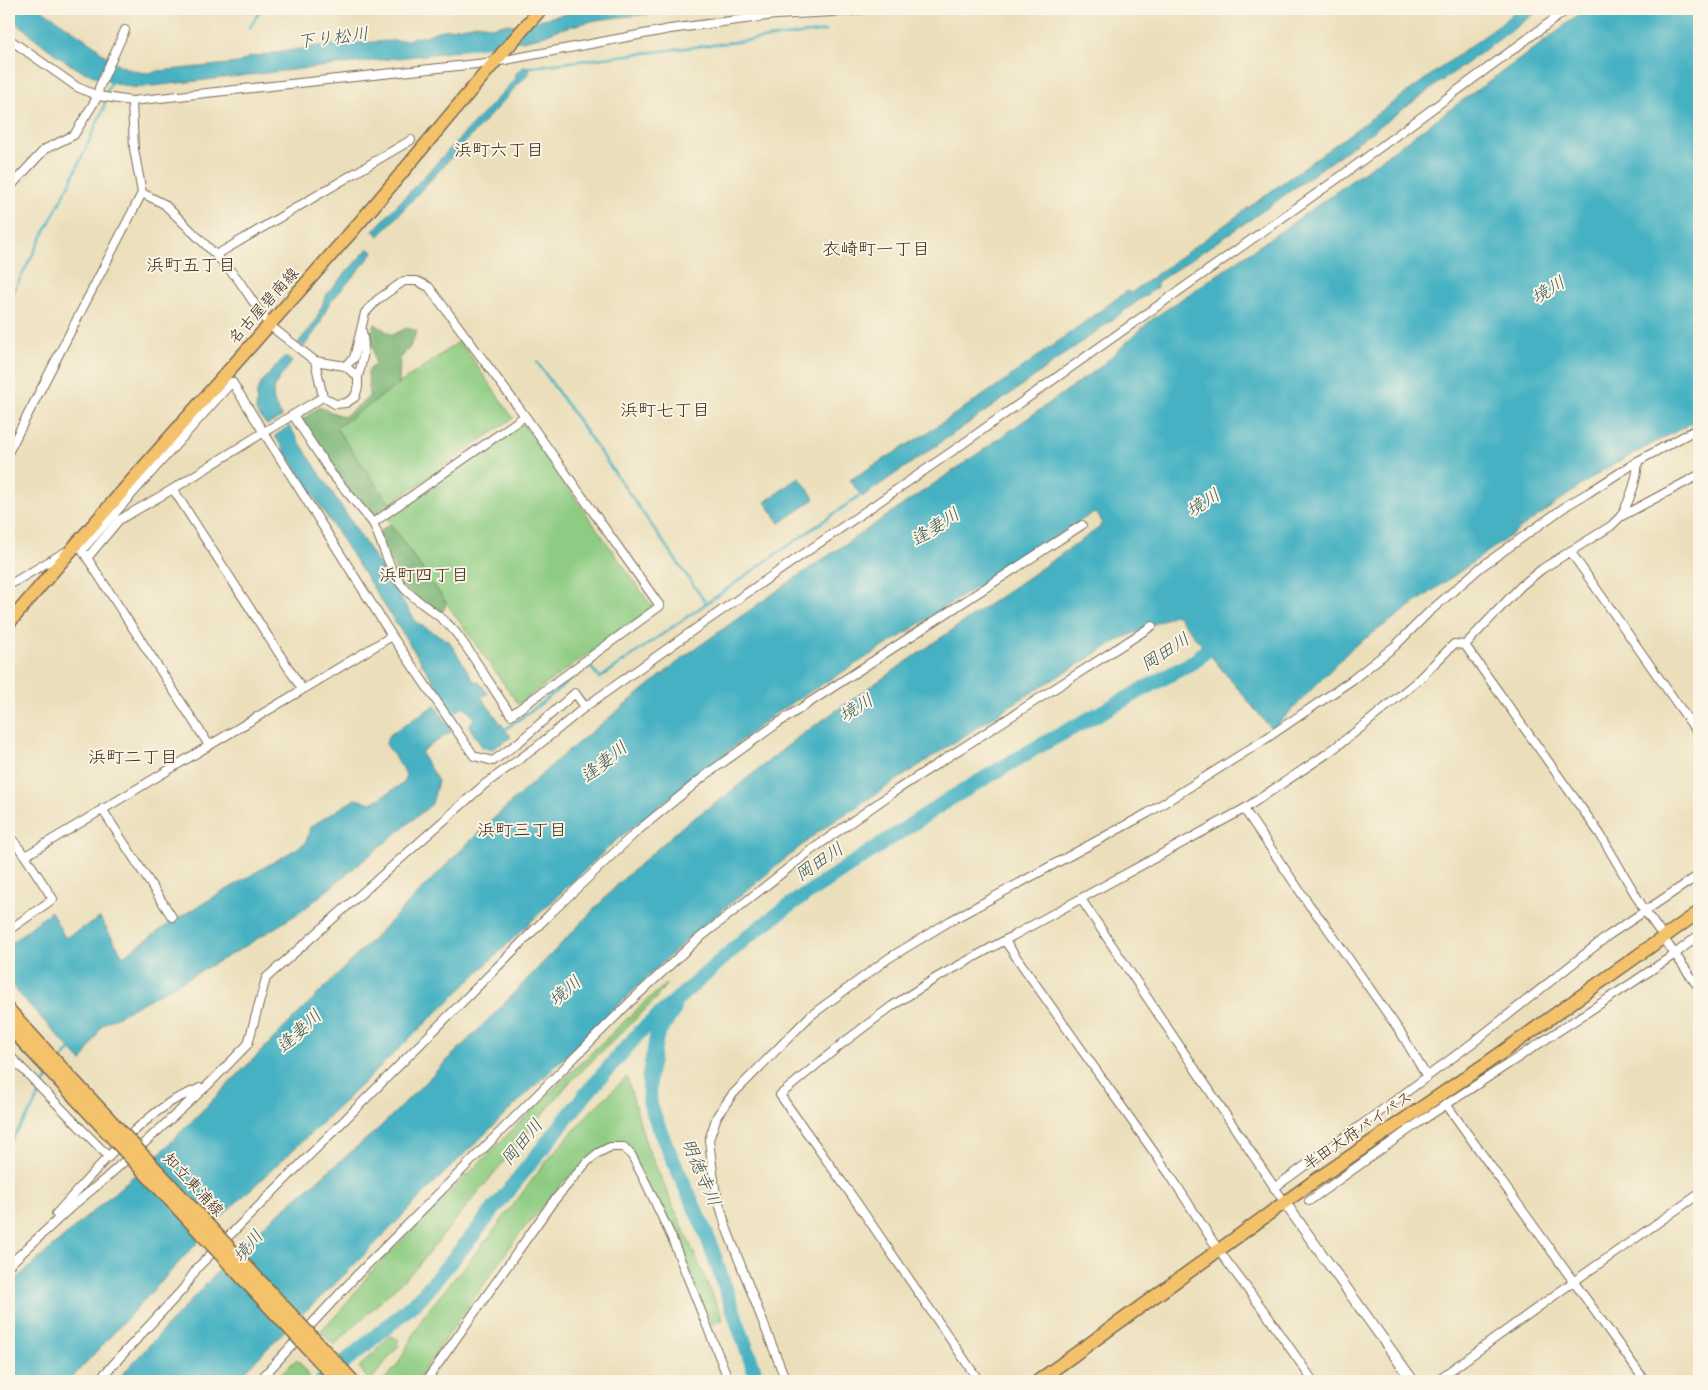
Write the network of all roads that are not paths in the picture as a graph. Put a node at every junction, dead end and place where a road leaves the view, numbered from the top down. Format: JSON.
{"nodes":[{"id":1,"x":541,"y":9,"type":"edge"},
{"id":2,"x":862,"y":9,"type":"edge"},
{"id":3,"x":1568,"y":9,"type":"edge"},
{"id":4,"x":125,"y":30,"type":"dead end"},
{"id":5,"x":9,"y":39,"type":"edge"},
{"id":6,"x":498,"y":57,"type":"junction"},
{"id":7,"x":99,"y":94,"type":"junction"},
{"id":8,"x":132,"y":101,"type":"junction"},
{"id":9,"x":412,"y":140,"type":"dead end"},
{"id":10,"x":9,"y":188,"type":"edge"},
{"id":11,"x":142,"y":193,"type":"junction"},
{"id":12,"x":216,"y":255,"type":"junction"},
{"id":13,"x":269,"y":325,"type":"junction"},
{"id":14,"x":361,"y":329,"type":"junction"},
{"id":15,"x":315,"y":361,"type":"junction"},
{"id":16,"x":346,"y":366,"type":"junction"},
{"id":17,"x":358,"y":377,"type":"junction"},
{"id":18,"x":323,"y":398,"type":"junction"},
{"id":19,"x":293,"y":415,"type":"junction"},
{"id":20,"x":525,"y":416,"type":"junction"},
{"id":21,"x":1699,"y":428,"type":"edge"},
{"id":22,"x":264,"y":432,"type":"junction"},
{"id":23,"x":9,"y":451,"type":"edge"},
{"id":24,"x":1638,"y":461,"type":"junction"},
{"id":25,"x":1699,"y":475,"type":"edge"},
{"id":26,"x":173,"y":489,"type":"junction"},
{"id":27,"x":1620,"y":518,"type":"junction"},
{"id":28,"x":373,"y":522,"type":"junction"},
{"id":29,"x":1082,"y":525,"type":"dead end"},
{"id":30,"x":73,"y":547,"type":"junction"},
{"id":31,"x":1570,"y":552,"type":"junction"},
{"id":32,"x":88,"y":557,"type":"junction"},
{"id":33,"x":9,"y":585,"type":"edge"},
{"id":34,"x":9,"y":623,"type":"edge"},
{"id":35,"x":1152,"y":626,"type":"dead end"},
{"id":36,"x":392,"y":636,"type":"junction"},
{"id":37,"x":1465,"y":645,"type":"junction"},
{"id":38,"x":302,"y":688,"type":"junction"},
{"id":39,"x":585,"y":706,"type":"junction"},
{"id":40,"x":1699,"y":736,"type":"edge"},
{"id":41,"x":209,"y":746,"type":"junction"},
{"id":42,"x":102,"y":809,"type":"junction"},
{"id":43,"x":1244,"y":809,"type":"junction"},
{"id":44,"x":9,"y":835,"type":"edge"},
{"id":45,"x":25,"y":856,"type":"junction"},
{"id":46,"x":1699,"y":875,"type":"edge"},
{"id":47,"x":1081,"y":899,"type":"junction"},
{"id":48,"x":1644,"y":911,"type":"junction"},
{"id":49,"x":1699,"y":912,"type":"edge"},
{"id":50,"x":172,"y":917,"type":"dead end"},
{"id":51,"x":9,"y":930,"type":"edge"},
{"id":52,"x":1660,"y":932,"type":"dead end"},
{"id":53,"x":1699,"y":935,"type":"edge"},
{"id":54,"x":1006,"y":941,"type":"junction"},
{"id":55,"x":1667,"y":943,"type":"dead end"},
{"id":56,"x":1675,"y":954,"type":"junction"},
{"id":57,"x":1699,"y":988,"type":"edge"},
{"id":58,"x":9,"y":1010,"type":"edge"},
{"id":59,"x":9,"y":1027,"type":"edge"},
{"id":60,"x":9,"y":1055,"type":"edge"},
{"id":61,"x":44,"y":1057,"type":"junction"},
{"id":62,"x":1427,"y":1077,"type":"junction"},
{"id":63,"x":210,"y":1082,"type":"junction"},
{"id":64,"x":1446,"y":1104,"type":"junction"},
{"id":65,"x":108,"y":1157,"type":"junction"},
{"id":66,"x":1274,"y":1188,"type":"junction"},
{"id":67,"x":1699,"y":1194,"type":"edge"},
{"id":68,"x":1309,"y":1201,"type":"dead end"},
{"id":69,"x":1284,"y":1203,"type":"junction"},
{"id":70,"x":23,"y":1251,"type":"junction"},
{"id":71,"x":1218,"y":1251,"type":"junction"},
{"id":72,"x":9,"y":1265,"type":"edge"},
{"id":73,"x":1573,"y":1282,"type":"junction"},
{"id":74,"x":98,"y":1381,"type":"edge"},
{"id":75,"x":259,"y":1381,"type":"edge"},
{"id":76,"x":338,"y":1381,"type":"edge"},
{"id":77,"x":353,"y":1381,"type":"edge"},
{"id":78,"x":426,"y":1381,"type":"edge"},
{"id":79,"x":729,"y":1381,"type":"edge"},
{"id":80,"x":786,"y":1381,"type":"edge"},
{"id":81,"x":979,"y":1381,"type":"edge"},
{"id":82,"x":1038,"y":1381,"type":"edge"},
{"id":83,"x":1313,"y":1381,"type":"edge"},
{"id":84,"x":1413,"y":1381,"type":"edge"},
{"id":85,"x":1436,"y":1381,"type":"edge"},
{"id":86,"x":1644,"y":1381,"type":"edge"}],
"edges":[{"from":1,"to":6,"type":"main road","name":"名古屋碧南線"},
{"from":2,"to":6,"type":"street"},
{"from":3,"to":39,"type":"street"},
{"from":4,"to":7,"type":"street"},
{"from":5,"to":7,"type":"street"},
{"from":6,"to":8,"type":"street"},
{"from":6,"to":13,"type":"main road","name":"名古屋碧南線"},
{"from":7,"to":8,"type":"street"},
{"from":7,"to":10,"type":"street"},
{"from":8,"to":11,"type":"street"},
{"from":9,"to":12,"type":"street"},
{"from":11,"to":12,"type":"street"},
{"from":11,"to":23,"type":"street"},
{"from":12,"to":13,"type":"street"},
{"from":13,"to":15,"type":"street"},
{"from":13,"to":30,"type":"main road","name":"名古屋碧南線"},
{"from":14,"to":16,"type":"street"},
{"from":14,"to":17,"type":"street"},
{"from":14,"to":20,"type":"street"},
{"from":15,"to":16,"type":"street"},
{"from":15,"to":18,"type":"street"},
{"from":16,"to":17,"type":"street"},
{"from":17,"to":18,"type":"street"},
{"from":18,"to":19,"type":"street"},
{"from":19,"to":22,"type":"street"},
{"from":19,"to":28,"type":"street"},
{"from":20,"to":28,"type":"street"},
{"from":20,"to":28,"type":"street"},
{"from":21,"to":24,"type":"street"},
{"from":22,"to":26,"type":"street"},
{"from":22,"to":32,"type":"street"},
{"from":22,"to":36,"type":"street"},
{"from":24,"to":27,"type":"street"},
{"from":24,"to":80,"type":"street"},
{"from":25,"to":27,"type":"street"},
{"from":26,"to":32,"type":"street"},
{"from":26,"to":38,"type":"street"},
{"from":27,"to":31,"type":"street"},
{"from":29,"to":74,"type":"street"},
{"from":30,"to":33,"type":"street"},
{"from":30,"to":34,"type":"main road","name":"名古屋碧南線"},
{"from":31,"to":37,"type":"street"},
{"from":31,"to":40,"type":"street"},
{"from":32,"to":41,"type":"street"},
{"from":35,"to":75,"type":"street"},
{"from":36,"to":38,"type":"street"},
{"from":36,"to":39,"type":"street"},
{"from":37,"to":43,"type":"street"},
{"from":37,"to":48,"type":"street"},
{"from":38,"to":41,"type":"street"},
{"from":39,"to":63,"type":"street"},
{"from":41,"to":42,"type":"street"},
{"from":42,"to":45,"type":"street"},
{"from":42,"to":50,"type":"street"},
{"from":43,"to":47,"type":"street"},
{"from":43,"to":62,"type":"street"},
{"from":44,"to":45,"type":"street"},
{"from":45,"to":51,"type":"street"},
{"from":46,"to":48,"type":"street"},
{"from":47,"to":54,"type":"street"},
{"from":47,"to":66,"type":"street"},
{"from":48,"to":52,"type":"street"},
{"from":48,"to":62,"type":"street"},
{"from":49,"to":69,"type":"main road","name":"半田大府パイパス"},
{"from":53,"to":56,"type":"street"},
{"from":54,"to":71,"type":"street"},
{"from":54,"to":81,"type":"street"},
{"from":55,"to":56,"type":"street"},
{"from":56,"to":57,"type":"street"},
{"from":56,"to":64,"type":"street"},
{"from":58,"to":61,"type":"main road","name":"知立東浦線"},
{"from":59,"to":61,"type":"main road","name":"知立東浦線"},
{"from":60,"to":65,"type":"street"},
{"from":61,"to":76,"type":"main road","name":"知立東浦線","bridge":true},
{"from":61,"to":77,"type":"main road","name":"知立東浦線","bridge":true},
{"from":62,"to":66,"type":"street"},
{"from":63,"to":65,"type":"street"},
{"from":63,"to":70,"type":"street"},
{"from":64,"to":68,"type":"street"},
{"from":64,"to":73,"type":"street"},
{"from":65,"to":70,"type":"street"},
{"from":66,"to":69,"type":"street"},
{"from":67,"to":73,"type":"street"},
{"from":69,"to":71,"type":"main road","name":"半田大府パイパス"},
{"from":69,"to":84,"type":"street"},
{"from":70,"to":72,"type":"street"},
{"from":71,"to":82,"type":"main road","name":"半田大府パイパス"},
{"from":71,"to":83,"type":"street"},
{"from":73,"to":85,"type":"street"},
{"from":73,"to":86,"type":"street"},
{"from":78,"to":79,"type":"street"}]}
